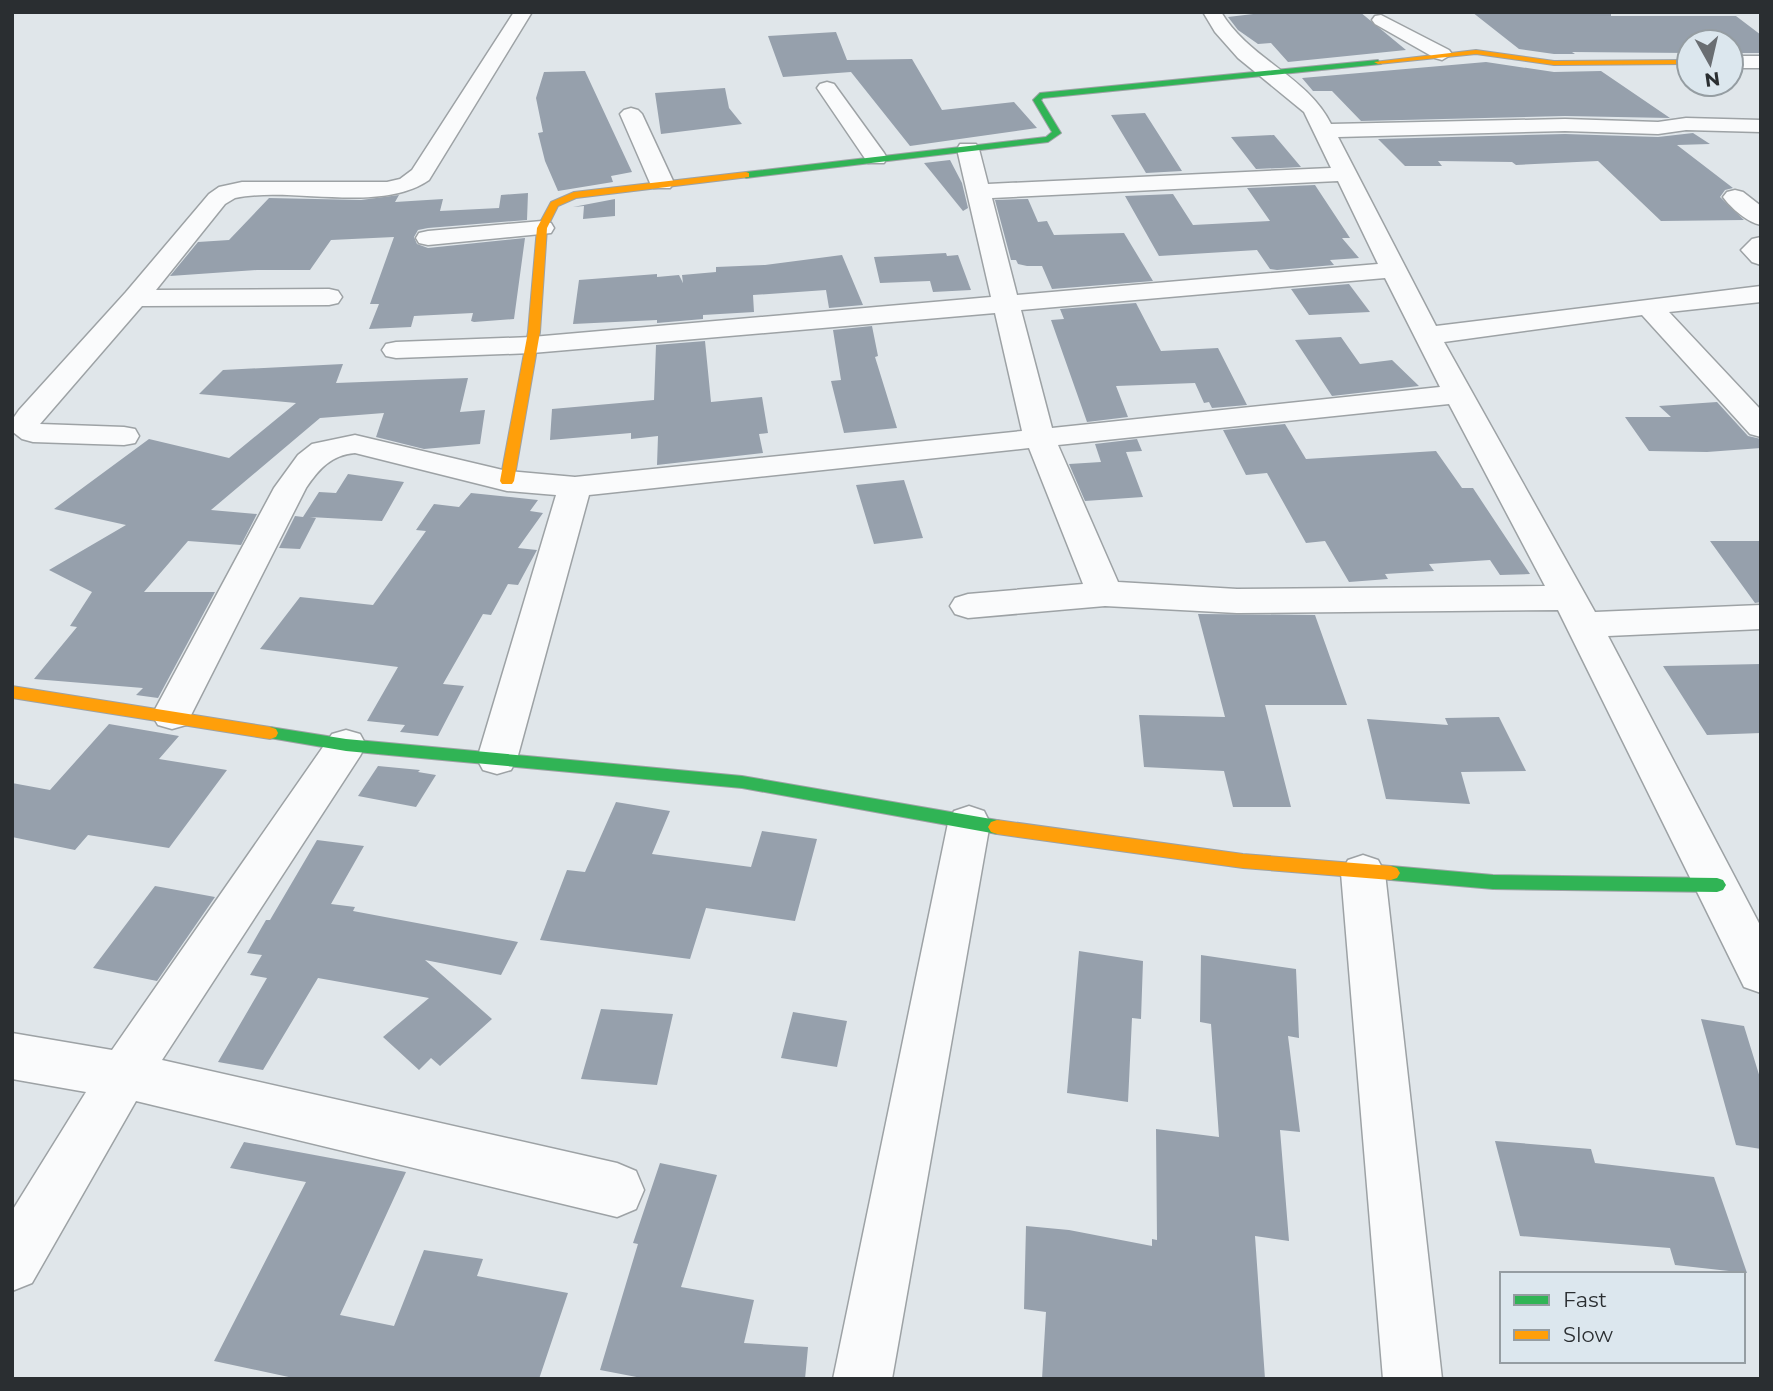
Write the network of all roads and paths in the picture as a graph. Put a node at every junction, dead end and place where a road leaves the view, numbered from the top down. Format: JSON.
{"nodes":[{"id":1,"x":523,"y":12,"type":"edge"},
{"id":2,"x":1212,"y":12,"type":"edge"},
{"id":3,"x":1381,"y":20,"type":"dead end"},
{"id":4,"x":1443,"y":54,"type":"junction"},
{"id":5,"x":1675,"y":62,"type":"edge"},
{"id":6,"x":1267,"y":73,"type":"junction"},
{"id":7,"x":827,"y":88,"type":"dead end"},
{"id":8,"x":631,"y":114,"type":"dead end"},
{"id":9,"x":1761,"y":126,"type":"edge"},
{"id":10,"x":1324,"y":131,"type":"junction"},
{"id":11,"x":968,"y":149,"type":"junction"},
{"id":12,"x":876,"y":158,"type":"junction"},
{"id":13,"x":1343,"y":174,"type":"junction"},
{"id":14,"x":662,"y":183,"type":"junction"},
{"id":15,"x":978,"y":192,"type":"junction"},
{"id":16,"x":1735,"y":197,"type":"dead end"},
{"id":17,"x":1761,"y":218,"type":"edge"},
{"id":18,"x":542,"y":228,"type":"junction"},
{"id":19,"x":428,"y":238,"type":"dead end"},
{"id":20,"x":1761,"y":244,"type":"edge"},
{"id":21,"x":1761,"y":257,"type":"edge"},
{"id":22,"x":1393,"y":270,"type":"junction"},
{"id":23,"x":1761,"y":294,"type":"edge"},
{"id":24,"x":329,"y":297,"type":"dead end"},
{"id":25,"x":135,"y":298,"type":"junction"},
{"id":26,"x":1004,"y":303,"type":"junction"},
{"id":27,"x":1649,"y":306,"type":"junction"},
{"id":28,"x":1427,"y":336,"type":"junction"},
{"id":29,"x":532,"y":345,"type":"junction"},
{"id":30,"x":396,"y":350,"type":"dead end"},
{"id":31,"x":1458,"y":394,"type":"junction"},
{"id":32,"x":1761,"y":428,"type":"edge"},
{"id":33,"x":124,"y":436,"type":"dead end"},
{"id":34,"x":1039,"y":436,"type":"junction"},
{"id":35,"x":507,"y":481,"type":"junction"},
{"id":36,"x":575,"y":487,"type":"junction"},
{"id":37,"x":1105,"y":594,"type":"junction"},
{"id":38,"x":968,"y":606,"type":"dead end"},
{"id":39,"x":1577,"y":612,"type":"junction"},
{"id":40,"x":1761,"y":617,"type":"edge"},
{"id":41,"x":12,"y":692,"type":"edge"},
{"id":42,"x":172,"y":715,"type":"junction"},
{"id":43,"x":346,"y":745,"type":"junction"},
{"id":44,"x":497,"y":759,"type":"junction"},
{"id":45,"x":969,"y":823,"type":"junction"},
{"id":46,"x":1363,"y":873,"type":"junction"},
{"id":47,"x":1737,"y":908,"type":"edge"},
{"id":48,"x":1761,"y":973,"type":"edge"},
{"id":49,"x":12,"y":1056,"type":"edge"},
{"id":50,"x":124,"y":1075,"type":"junction"},
{"id":51,"x":617,"y":1190,"type":"dead end"},
{"id":52,"x":12,"y":1263,"type":"edge"},
{"id":53,"x":862,"y":1379,"type":"edge"},
{"id":54,"x":1413,"y":1379,"type":"edge"}],
"edges":[{"from":1,"to":25,"type":"street"},
{"from":2,"to":6,"type":"street"},
{"from":3,"to":4,"type":"street"},
{"from":4,"to":5,"type":"street"},
{"from":4,"to":6,"type":"street"},
{"from":6,"to":10,"type":"street"},
{"from":6,"to":11,"type":"street"},
{"from":7,"to":12,"type":"street"},
{"from":8,"to":14,"type":"street"},
{"from":9,"to":10,"type":"street"},
{"from":10,"to":13,"type":"street"},
{"from":11,"to":12,"type":"street"},
{"from":11,"to":15,"type":"street"},
{"from":12,"to":14,"type":"street"},
{"from":13,"to":15,"type":"street"},
{"from":13,"to":22,"type":"street"},
{"from":14,"to":18,"type":"street"},
{"from":15,"to":26,"type":"street"},
{"from":16,"to":17,"type":"street"},
{"from":18,"to":19,"type":"street"},
{"from":18,"to":29,"type":"street"},
{"from":20,"to":21,"type":"street"},
{"from":22,"to":26,"type":"street"},
{"from":22,"to":28,"type":"street"},
{"from":23,"to":27,"type":"street"},
{"from":24,"to":25,"type":"street"},
{"from":25,"to":33,"type":"street"},
{"from":26,"to":29,"type":"street"},
{"from":26,"to":34,"type":"street"},
{"from":27,"to":28,"type":"street"},
{"from":27,"to":32,"type":"street"},
{"from":28,"to":31,"type":"street"},
{"from":29,"to":30,"type":"street"},
{"from":29,"to":35,"type":"street"},
{"from":31,"to":34,"type":"street"},
{"from":31,"to":39,"type":"street"},
{"from":34,"to":36,"type":"street"},
{"from":34,"to":37,"type":"street"},
{"from":35,"to":36,"type":"street"},
{"from":35,"to":42,"type":"street"},
{"from":36,"to":44,"type":"street"},
{"from":37,"to":38,"type":"street"},
{"from":37,"to":39,"type":"street"},
{"from":39,"to":40,"type":"street"},
{"from":39,"to":47,"type":"street"},
{"from":41,"to":42,"type":"street"},
{"from":42,"to":43,"type":"street"},
{"from":43,"to":44,"type":"street"},
{"from":43,"to":50,"type":"street"},
{"from":44,"to":45,"type":"street"},
{"from":45,"to":46,"type":"street"},
{"from":45,"to":53,"type":"street"},
{"from":46,"to":47,"type":"street"},
{"from":46,"to":54,"type":"street"},
{"from":47,"to":48,"type":"street"},
{"from":49,"to":50,"type":"street"},
{"from":50,"to":51,"type":"street"},
{"from":50,"to":52,"type":"street"}]}
